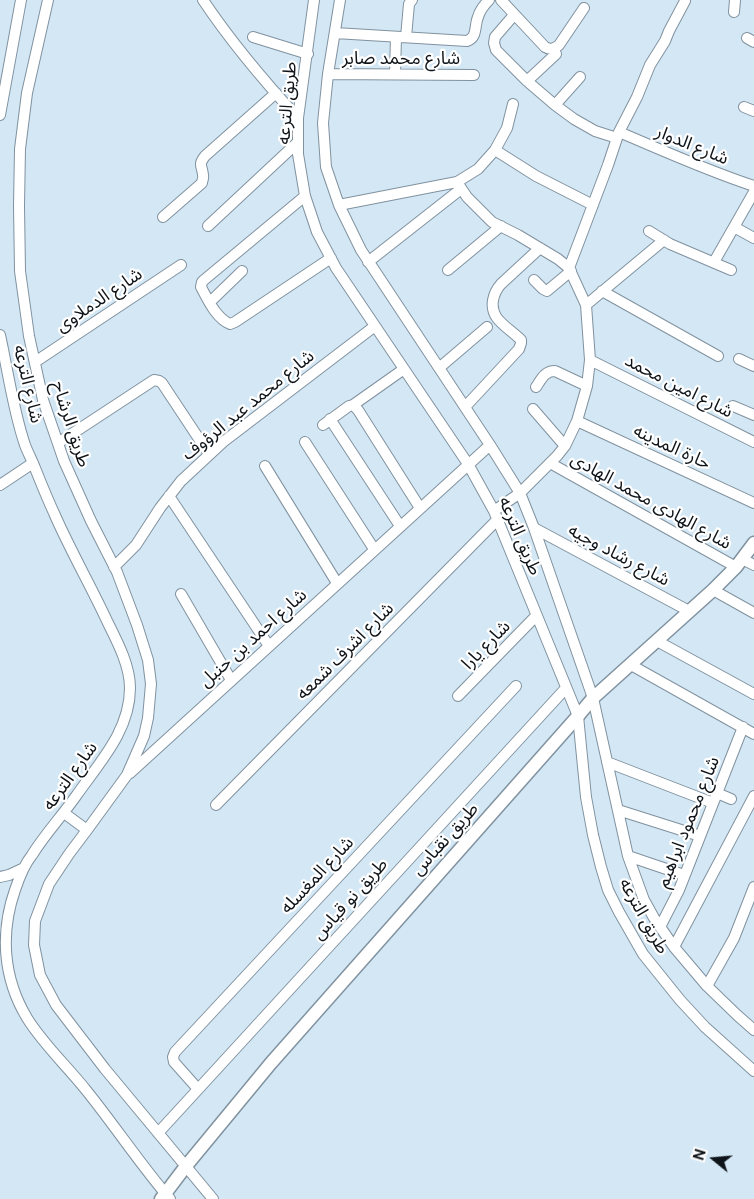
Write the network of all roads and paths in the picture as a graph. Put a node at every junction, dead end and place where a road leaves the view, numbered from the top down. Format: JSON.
{"nodes":[{"id":1,"x":21,"y":0,"type":"edge"},
{"id":2,"x":48,"y":0,"type":"edge"},
{"id":3,"x":203,"y":0,"type":"edge"},
{"id":4,"x":314,"y":0,"type":"edge"},
{"id":5,"x":340,"y":0,"type":"edge"},
{"id":6,"x":408,"y":0,"type":"edge"},
{"id":7,"x":489,"y":0,"type":"edge"},
{"id":8,"x":500,"y":0,"type":"edge"},
{"id":9,"x":735,"y":0,"type":"edge"},
{"id":10,"x":685,"y":1,"type":"dead end"},
{"id":11,"x":584,"y":8,"type":"dead end"},
{"id":12,"x":734,"y":12,"type":"dead end"},
{"id":13,"x":514,"y":15,"type":"junction"},
{"id":14,"x":335,"y":33,"type":"junction"},
{"id":15,"x":253,"y":37,"type":"dead end"},
{"id":16,"x":401,"y":37,"type":"junction"},
{"id":17,"x":308,"y":54,"type":"junction"},
{"id":18,"x":556,"y":54,"type":"dead end"},
{"id":19,"x":328,"y":74,"type":"junction"},
{"id":20,"x":395,"y":74,"type":"junction"},
{"id":21,"x":474,"y":75,"type":"dead end"},
{"id":22,"x":580,"y":76,"type":"dead end"},
{"id":23,"x":527,"y":81,"type":"junction"},
{"id":24,"x":276,"y":93,"type":"junction"},
{"id":25,"x":513,"y":104,"type":"dead end"},
{"id":26,"x":555,"y":105,"type":"junction"},
{"id":27,"x":0,"y":115,"type":"edge"},
{"id":28,"x":298,"y":118,"type":"junction"},
{"id":29,"x":618,"y":135,"type":"junction"},
{"id":30,"x":298,"y":142,"type":"junction"},
{"id":31,"x":495,"y":150,"type":"junction"},
{"id":32,"x":459,"y":186,"type":"junction"},
{"id":33,"x":754,"y":186,"type":"edge"},
{"id":34,"x":754,"y":192,"type":"edge"},
{"id":35,"x":305,"y":196,"type":"junction"},
{"id":36,"x":340,"y":205,"type":"junction"},
{"id":37,"x":593,"y":205,"type":"junction"},
{"id":38,"x":163,"y":217,"type":"dead end"},
{"id":39,"x":208,"y":226,"type":"dead end"},
{"id":40,"x":501,"y":226,"type":"junction"},
{"id":41,"x":734,"y":227,"type":"junction"},
{"id":42,"x":649,"y":231,"type":"dead end"},
{"id":43,"x":754,"y":238,"type":"edge"},
{"id":44,"x":664,"y":240,"type":"junction"},
{"id":45,"x":540,"y":248,"type":"junction"},
{"id":46,"x":331,"y":258,"type":"junction"},
{"id":47,"x":368,"y":262,"type":"junction"},
{"id":48,"x":714,"y":262,"type":"junction"},
{"id":49,"x":181,"y":265,"type":"dead end"},
{"id":50,"x":448,"y":270,"type":"dead end"},
{"id":51,"x":570,"y":270,"type":"junction"},
{"id":52,"x":730,"y":270,"type":"dead end"},
{"id":53,"x":242,"y":271,"type":"dead end"},
{"id":54,"x":534,"y":280,"type":"dead end"},
{"id":55,"x":602,"y":291,"type":"junction"},
{"id":56,"x":208,"y":299,"type":"junction"},
{"id":57,"x":586,"y":305,"type":"junction"},
{"id":58,"x":375,"y":326,"type":"junction"},
{"id":59,"x":487,"y":327,"type":"dead end"},
{"id":60,"x":0,"y":335,"type":"edge"},
{"id":61,"x":718,"y":356,"type":"dead end"},
{"id":62,"x":740,"y":359,"type":"dead end"},
{"id":63,"x":590,"y":360,"type":"junction"},
{"id":64,"x":36,"y":362,"type":"junction"},
{"id":65,"x":754,"y":366,"type":"edge"},
{"id":66,"x":439,"y":368,"type":"junction"},
{"id":67,"x":404,"y":369,"type":"junction"},
{"id":68,"x":586,"y":386,"type":"junction"},
{"id":69,"x":536,"y":387,"type":"dead end"},
{"id":70,"x":353,"y":405,"type":"junction"},
{"id":71,"x":733,"y":406,"type":"dead end"},
{"id":72,"x":465,"y":407,"type":"junction"},
{"id":73,"x":533,"y":409,"type":"dead end"},
{"id":74,"x":754,"y":416,"type":"edge"},
{"id":75,"x":577,"y":421,"type":"junction"},
{"id":76,"x":305,"y":442,"type":"dead end"},
{"id":77,"x":754,"y":442,"type":"edge"},
{"id":78,"x":58,"y":443,"type":"junction"},
{"id":79,"x":490,"y":445,"type":"junction"},
{"id":80,"x":564,"y":446,"type":"junction"},
{"id":81,"x":209,"y":454,"type":"junction"},
{"id":82,"x":32,"y":462,"type":"junction"},
{"id":83,"x":550,"y":463,"type":"junction"},
{"id":84,"x":468,"y":464,"type":"junction"},
{"id":85,"x":265,"y":466,"type":"dead end"},
{"id":86,"x":0,"y":485,"type":"edge"},
{"id":87,"x":520,"y":493,"type":"junction"},
{"id":88,"x":169,"y":496,"type":"junction"},
{"id":89,"x":754,"y":504,"type":"edge"},
{"id":90,"x":420,"y":508,"type":"junction"},
{"id":91,"x":496,"y":516,"type":"junction"},
{"id":92,"x":400,"y":526,"type":"junction"},
{"id":93,"x":534,"y":528,"type":"junction"},
{"id":94,"x":754,"y":543,"type":"edge"},
{"id":95,"x":374,"y":549,"type":"junction"},
{"id":96,"x":739,"y":563,"type":"junction"},
{"id":97,"x":754,"y":565,"type":"edge"},
{"id":98,"x":114,"y":567,"type":"junction"},
{"id":99,"x":337,"y":583,"type":"junction"},
{"id":100,"x":713,"y":590,"type":"junction"},
{"id":101,"x":181,"y":594,"type":"dead end"},
{"id":102,"x":689,"y":611,"type":"junction"},
{"id":103,"x":754,"y":613,"type":"edge"},
{"id":104,"x":536,"y":616,"type":"junction"},
{"id":105,"x":657,"y":641,"type":"junction"},
{"id":106,"x":269,"y":646,"type":"junction"},
{"id":107,"x":631,"y":665,"type":"junction"},
{"id":108,"x":231,"y":680,"type":"junction"},
{"id":109,"x":516,"y":686,"type":"dead end"},
{"id":110,"x":566,"y":688,"type":"junction"},
{"id":111,"x":754,"y":694,"type":"edge"},
{"id":112,"x":458,"y":696,"type":"dead end"},
{"id":113,"x":593,"y":698,"type":"junction"},
{"id":114,"x":578,"y":716,"type":"junction"},
{"id":115,"x":742,"y":727,"type":"junction"},
{"id":116,"x":754,"y":734,"type":"edge"},
{"id":117,"x":607,"y":762,"type":"junction"},
{"id":118,"x":127,"y":775,"type":"junction"},
{"id":119,"x":717,"y":793,"type":"junction"},
{"id":120,"x":754,"y":796,"type":"edge"},
{"id":121,"x":731,"y":799,"type":"dead end"},
{"id":122,"x":712,"y":803,"type":"junction"},
{"id":123,"x":216,"y":805,"type":"dead end"},
{"id":124,"x":618,"y":810,"type":"junction"},
{"id":125,"x":68,"y":815,"type":"junction"},
{"id":126,"x":84,"y":828,"type":"junction"},
{"id":127,"x":700,"y":836,"type":"junction"},
{"id":128,"x":628,"y":856,"type":"junction"},
{"id":129,"x":24,"y":868,"type":"junction"},
{"id":130,"x":684,"y":875,"type":"junction"},
{"id":131,"x":0,"y":877,"type":"edge"},
{"id":132,"x":754,"y":887,"type":"edge"},
{"id":133,"x":660,"y":927,"type":"junction"},
{"id":134,"x":674,"y":947,"type":"junction"},
{"id":135,"x":708,"y":986,"type":"junction"},
{"id":136,"x":754,"y":1030,"type":"edge"},
{"id":137,"x":754,"y":1071,"type":"edge"},
{"id":138,"x":198,"y":1089,"type":"junction"},
{"id":139,"x":158,"y":1133,"type":"junction"},
{"id":140,"x":183,"y":1170,"type":"junction"},
{"id":141,"x":166,"y":1195,"type":"edge"},
{"id":142,"x":213,"y":1199,"type":"edge"}],
"edges":[{"from":1,"to":27,"type":"street"},
{"from":2,"to":64,"type":"street","name":"طريق الرشاح"},
{"from":3,"to":24,"type":"street"},
{"from":4,"to":17,"type":"street","name":"طريق الترعه"},
{"from":5,"to":14,"type":"street","name":"طريق الترعه"},
{"from":6,"to":16,"type":"street"},
{"from":7,"to":16,"type":"street"},
{"from":8,"to":13,"type":"street"},
{"from":9,"to":12,"type":"street"},
{"from":10,"to":29,"type":"street"},
{"from":11,"to":13,"type":"street"},
{"from":13,"to":23,"type":"street","name":"شارع الدوار"},
{"from":14,"to":16,"type":"street"},
{"from":14,"to":19,"type":"street","name":"طريق الترعه"},
{"from":15,"to":17,"type":"street"},
{"from":16,"to":20,"type":"street"},
{"from":17,"to":28,"type":"street","name":"طريق الترعه"},
{"from":18,"to":23,"type":"street"},
{"from":19,"to":20,"type":"street","name":"شارع محمد صابر"},
{"from":19,"to":36,"type":"street","name":"طريق الترعه"},
{"from":20,"to":21,"type":"street","name":"شارع محمد صابر"},
{"from":22,"to":26,"type":"street"},
{"from":23,"to":26,"type":"street","name":"شارع الدوار"},
{"from":24,"to":28,"type":"street"},
{"from":24,"to":38,"type":"street"},
{"from":25,"to":31,"type":"street"},
{"from":26,"to":29,"type":"street","name":"شارع الدوار"},
{"from":28,"to":30,"type":"street","name":"طريق الترعه"},
{"from":29,"to":33,"type":"street","name":"شارع الدوار"},
{"from":29,"to":37,"type":"street"},
{"from":30,"to":35,"type":"street","name":"طريق الترعه"},
{"from":30,"to":39,"type":"street"},
{"from":31,"to":32,"type":"street"},
{"from":31,"to":37,"type":"street"},
{"from":32,"to":36,"type":"street"},
{"from":32,"to":40,"type":"street"},
{"from":32,"to":47,"type":"street"},
{"from":34,"to":41,"type":"street"},
{"from":35,"to":46,"type":"street","name":"طريق الترعه"},
{"from":35,"to":56,"type":"street"},
{"from":36,"to":47,"type":"street","name":"طريق الترعه"},
{"from":37,"to":51,"type":"street"},
{"from":40,"to":45,"type":"street"},
{"from":40,"to":50,"type":"street"},
{"from":41,"to":43,"type":"street"},
{"from":41,"to":48,"type":"street"},
{"from":42,"to":44,"type":"street"},
{"from":44,"to":48,"type":"street"},
{"from":44,"to":55,"type":"street"},
{"from":45,"to":51,"type":"street"},
{"from":45,"to":72,"type":"street"},
{"from":46,"to":56,"type":"street"},
{"from":46,"to":58,"type":"street","name":"طريق الترعه"},
{"from":47,"to":66,"type":"street","name":"طريق الترعه"},
{"from":48,"to":52,"type":"street"},
{"from":49,"to":64,"type":"street","name":"شارع الدملاوى"},
{"from":51,"to":54,"type":"street"},
{"from":51,"to":57,"type":"street","name":"شارع اشرف شمعه"},
{"from":53,"to":56,"type":"street"},
{"from":55,"to":57,"type":"street"},
{"from":55,"to":61,"type":"street"},
{"from":57,"to":63,"type":"street","name":"شارع اشرف شمعه"},
{"from":58,"to":67,"type":"street","name":"طريق الترعه"},
{"from":58,"to":81,"type":"street","name":"شارع محمد عبد الرؤوف"},
{"from":59,"to":66,"type":"street"},
{"from":60,"to":82,"type":"street","name":"شارع الترعه"},
{"from":62,"to":65,"type":"street"},
{"from":63,"to":68,"type":"street","name":"شارع اشرف شمعه"},
{"from":63,"to":77,"type":"street","name":"شارع امين محمد"},
{"from":64,"to":78,"type":"street","name":"طريق الرشاح"},
{"from":66,"to":72,"type":"street","name":"طريق الترعه"},
{"from":67,"to":70,"type":"street"},
{"from":67,"to":84,"type":"street","name":"طريق الترعه"},
{"from":68,"to":69,"type":"street"},
{"from":68,"to":75,"type":"street","name":"شارع اشرف شمعه"},
{"from":70,"to":90,"type":"street"},
{"from":70,"to":92,"type":"street"},
{"from":71,"to":74,"type":"street"},
{"from":72,"to":79,"type":"street","name":"طريق الترعه"},
{"from":73,"to":80,"type":"street"},
{"from":75,"to":80,"type":"street","name":"شارع اشرف شمعه"},
{"from":75,"to":89,"type":"street","name":"حارة المدينه"},
{"from":76,"to":95,"type":"street"},
{"from":78,"to":81,"type":"street"},
{"from":78,"to":98,"type":"street","name":"طريق الرشاح"},
{"from":79,"to":84,"type":"street","name":"شارع احمد بن حنبل"},
{"from":79,"to":87,"type":"street","name":"طريق الترعه"},
{"from":80,"to":83,"type":"street","name":"شارع اشرف شمعه"},
{"from":81,"to":88,"type":"street","name":"شارع محمد عبد الرؤوف"},
{"from":82,"to":86,"type":"street"},
{"from":82,"to":125,"type":"street","name":"شارع الترعه"},
{"from":83,"to":87,"type":"street","name":"شارع اشرف شمعه"},
{"from":83,"to":96,"type":"street","name":"شارع الهادى محمد الهادى"},
{"from":84,"to":90,"type":"street","name":"شارع احمد بن حنبل"},
{"from":84,"to":91,"type":"street","name":"طريق الترعه"},
{"from":85,"to":99,"type":"street"},
{"from":87,"to":91,"type":"street","name":"شارع اشرف شمعه"},
{"from":87,"to":93,"type":"street","name":"طريق الترعه"},
{"from":88,"to":98,"type":"street","name":"شارع محمد عبد الرؤوف"},
{"from":88,"to":106,"type":"street"},
{"from":90,"to":92,"type":"street","name":"شارع احمد بن حنبل"},
{"from":91,"to":104,"type":"street","name":"طريق الترعه"},
{"from":91,"to":123,"type":"street","name":"شارع اشرف شمعه"},
{"from":92,"to":95,"type":"street","name":"شارع احمد بن حنبل"},
{"from":93,"to":102,"type":"street","name":"شارع رشاد وجيه"},
{"from":93,"to":113,"type":"street","name":"طريق الترعه"},
{"from":94,"to":96,"type":"street","name":"طريق نقباس"},
{"from":95,"to":99,"type":"street","name":"شارع احمد بن حنبل"},
{"from":96,"to":97,"type":"street","name":"شارع الهادى محمد الهادى"},
{"from":96,"to":100,"type":"street","name":"طريق نقباس"},
{"from":98,"to":118,"type":"street","name":"طريق الرشاح"},
{"from":99,"to":106,"type":"street","name":"شارع احمد بن حنبل"},
{"from":100,"to":102,"type":"street","name":"طريق نقباس"},
{"from":100,"to":103,"type":"street"},
{"from":101,"to":108,"type":"street"},
{"from":102,"to":105,"type":"street","name":"طريق نقباس"},
{"from":104,"to":110,"type":"street","name":"طريق الترعه"},
{"from":104,"to":112,"type":"street","name":"شارع يارا"},
{"from":105,"to":107,"type":"street","name":"طريق نقباس"},
{"from":105,"to":111,"type":"street"},
{"from":106,"to":108,"type":"street","name":"شارع احمد بن حنبل"},
{"from":107,"to":113,"type":"street","name":"طريق نقباس"},
{"from":107,"to":115,"type":"street"},
{"from":108,"to":118,"type":"street","name":"شارع احمد بن حنبل"},
{"from":109,"to":138,"type":"street","name":"شارع المغسله"},
{"from":110,"to":114,"type":"street","name":"طريق الترعه"},
{"from":110,"to":138,"type":"street","name":"طريق نو قياس"},
{"from":113,"to":114,"type":"street","name":"طريق نقباس"},
{"from":113,"to":117,"type":"street","name":"طريق الترعه"},
{"from":114,"to":137,"type":"street","name":"طريق الترعه"},
{"from":114,"to":140,"type":"street","name":"طريق نقباس"},
{"from":115,"to":116,"type":"street"},
{"from":115,"to":119,"type":"street","name":"شارع محمود ابراهيم"},
{"from":117,"to":122,"type":"street"},
{"from":117,"to":124,"type":"street","name":"طريق الترعه"},
{"from":118,"to":126,"type":"street","name":"طريق الرشاح"},
{"from":119,"to":121,"type":"street"},
{"from":119,"to":122,"type":"street","name":"شارع محمود ابراهيم"},
{"from":120,"to":134,"type":"street"},
{"from":122,"to":127,"type":"street","name":"شارع محمود ابراهيم"},
{"from":124,"to":127,"type":"street"},
{"from":124,"to":128,"type":"street","name":"طريق الترعه"},
{"from":125,"to":126,"type":"street"},
{"from":125,"to":129,"type":"street","name":"شارع الترعه"},
{"from":126,"to":139,"type":"street"},
{"from":127,"to":130,"type":"street","name":"شارع محمود ابراهيم"},
{"from":128,"to":130,"type":"street"},
{"from":128,"to":133,"type":"street","name":"طريق الترعه"},
{"from":129,"to":131,"type":"street"},
{"from":129,"to":141,"type":"street","name":"شارع الترعه"},
{"from":130,"to":133,"type":"street","name":"شارع محمود ابراهيم"},
{"from":132,"to":135,"type":"street"},
{"from":133,"to":134,"type":"street","name":"طريق الترعه"},
{"from":134,"to":135,"type":"street","name":"طريق الترعه"},
{"from":135,"to":136,"type":"street","name":"طريق الترعه"},
{"from":138,"to":139,"type":"street","name":"طريق نو قياس"},
{"from":139,"to":140,"type":"street"},
{"from":140,"to":141,"type":"street","name":"طريق نقباس"},
{"from":140,"to":142,"type":"street"}]}
